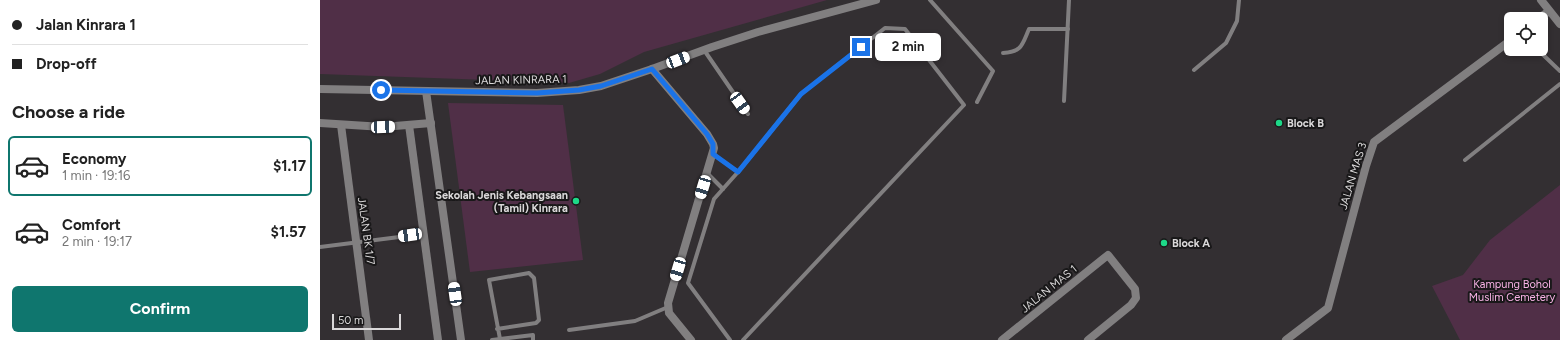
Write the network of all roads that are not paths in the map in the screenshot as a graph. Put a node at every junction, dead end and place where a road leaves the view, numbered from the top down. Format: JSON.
{"nodes":[{"id":1,"x":876,"y":0,"type":"edge"},
{"id":2,"x":930,"y":0,"type":"edge"},
{"id":3,"x":1069,"y":0,"type":"edge"},
{"id":4,"x":1239,"y":0,"type":"edge"},
{"id":5,"x":1541,"y":0,"type":"edge"},
{"id":6,"x":1549,"y":11,"type":"joint"},
{"id":7,"x":1560,"y":24,"type":"edge"},
{"id":8,"x":1068,"y":30,"type":"junction"},
{"id":9,"x":1504,"y":45,"type":"edge"},
{"id":10,"x":703,"y":50,"type":"junction"},
{"id":11,"x":1002,"y":53,"type":"dead end"},
{"id":12,"x":1544,"y":56,"type":"edge"},
{"id":13,"x":652,"y":69,"type":"junction"},
{"id":14,"x":1194,"y":70,"type":"dead end"},
{"id":15,"x":1560,"y":71,"type":"edge"},
{"id":16,"x":1560,"y":84,"type":"edge"},
{"id":17,"x":320,"y":89,"type":"edge"},
{"id":18,"x":426,"y":91,"type":"junction"},
{"id":19,"x":1064,"y":101,"type":"dead end"},
{"id":20,"x":977,"y":102,"type":"dead end"},
{"id":21,"x":748,"y":114,"type":"dead end"},
{"id":22,"x":320,"y":123,"type":"edge"},
{"id":23,"x":431,"y":123,"type":"junction"},
{"id":24,"x":341,"y":125,"type":"junction"},
{"id":25,"x":410,"y":125,"type":"junction"},
{"id":26,"x":713,"y":154,"type":"junction"},
{"id":27,"x":1465,"y":160,"type":"dead end"},
{"id":28,"x":738,"y":172,"type":"junction"},
{"id":29,"x":707,"y":173,"type":"junction"},
{"id":30,"x":723,"y":189,"type":"junction"},
{"id":31,"x":424,"y":234,"type":"junction"},
{"id":32,"x":356,"y":242,"type":"junction"},
{"id":33,"x":320,"y":247,"type":"edge"},
{"id":34,"x":668,"y":307,"type":"junction"},
{"id":35,"x":497,"y":329,"type":"junction"},
{"id":36,"x":569,"y":330,"type":"dead end"},
{"id":37,"x":1008,"y":338,"type":"edge"},
{"id":38,"x":500,"y":339,"type":"edge"},
{"id":39,"x":369,"y":340,"type":"edge"},
{"id":40,"x":438,"y":340,"type":"edge"},
{"id":41,"x":461,"y":340,"type":"edge"},
{"id":42,"x":492,"y":340,"type":"edge"},
{"id":43,"x":533,"y":340,"type":"edge"},
{"id":44,"x":691,"y":340,"type":"edge"},
{"id":45,"x":730,"y":340,"type":"edge"},
{"id":46,"x":743,"y":340,"type":"edge"},
{"id":47,"x":1088,"y":340,"type":"edge"},
{"id":48,"x":1286,"y":340,"type":"edge"}],
"edges":[{"from":1,"to":10,"type":"street","name":"JALAN KINRARA 1"},
{"from":2,"to":20,"type":"lane"},
{"from":3,"to":8,"type":"lane"},
{"from":4,"to":14,"type":"lane"},
{"from":5,"to":6,"type":"street"},
{"from":6,"to":7,"type":"street"},
{"from":8,"to":11,"type":"lane"},
{"from":8,"to":19,"type":"lane"},
{"from":9,"to":48,"type":"street","name":"JALAN MAS 3"},
{"from":10,"to":13,"type":"street","name":"JALAN KINRARA 1"},
{"from":10,"to":21,"type":"lane"},
{"from":12,"to":15,"type":"lane"},
{"from":13,"to":18,"type":"street","name":"JALAN KINRARA 1"},
{"from":13,"to":26,"type":"street"},
{"from":16,"to":27,"type":"lane"},
{"from":17,"to":18,"type":"street","name":"JALAN KINRARA 1"},
{"from":18,"to":23,"type":"street"},
{"from":22,"to":24,"type":"street"},
{"from":23,"to":25,"type":"street"},
{"from":23,"to":41,"type":"street"},
{"from":24,"to":25,"type":"street"},
{"from":24,"to":32,"type":"street","name":"JALAN BK 1/7"},
{"from":25,"to":31,"type":"street"},
{"from":26,"to":28,"type":"lane"},
{"from":26,"to":29,"type":"street"},
{"from":28,"to":30,"type":"lane"},
{"from":28,"to":46,"type":"lane"},
{"from":29,"to":30,"type":"lane"},
{"from":29,"to":34,"type":"street"},
{"from":30,"to":45,"type":"lane"},
{"from":31,"to":32,"type":"lane"},
{"from":31,"to":40,"type":"street"},
{"from":32,"to":33,"type":"lane"},
{"from":32,"to":39,"type":"street","name":"JALAN BK 1/7"},
{"from":34,"to":36,"type":"lane"},
{"from":34,"to":44,"type":"street"},
{"from":35,"to":35,"type":"lane"},
{"from":35,"to":38,"type":"lane"},
{"from":37,"to":47,"type":"street","name":"JALAN MAS 1"},
{"from":38,"to":42,"type":"lane"},
{"from":38,"to":43,"type":"lane"}]}
